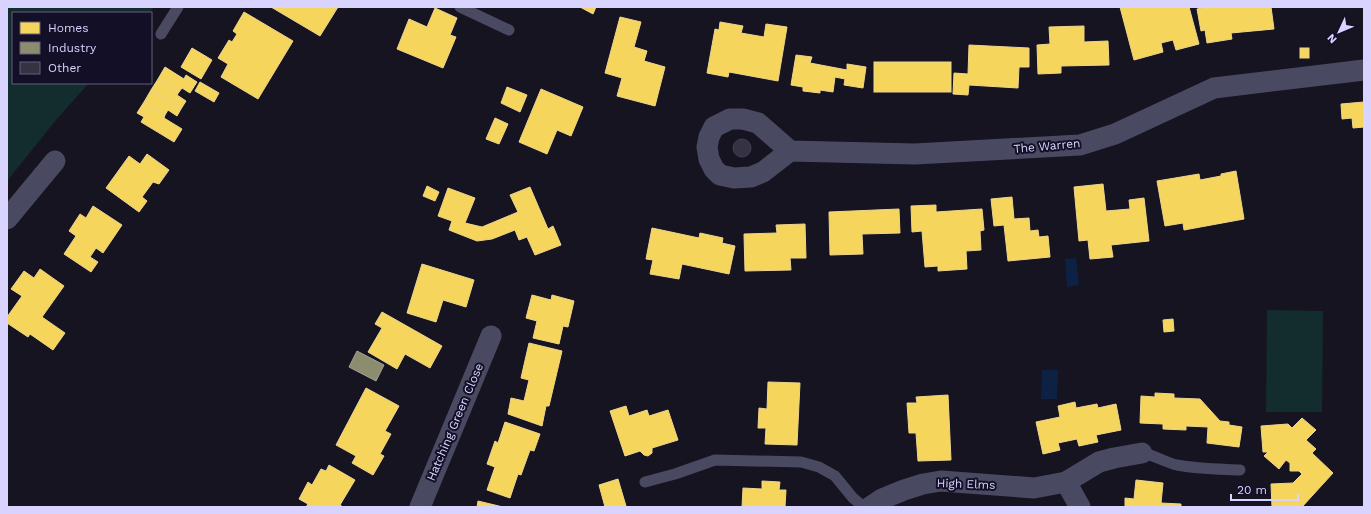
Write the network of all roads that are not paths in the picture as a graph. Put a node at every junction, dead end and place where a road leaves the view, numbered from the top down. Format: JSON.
{"nodes":[{"id":1,"x":178,"y":7,"type":"edge"},
{"id":2,"x":460,"y":7,"type":"edge"},
{"id":3,"x":509,"y":30,"type":"dead end"},
{"id":4,"x":161,"y":34,"type":"dead end"},
{"id":5,"x":1364,"y":70,"type":"edge"},
{"id":6,"x":790,"y":151,"type":"dead end"},
{"id":7,"x":55,"y":161,"type":"dead end"},
{"id":8,"x":7,"y":219,"type":"edge"},
{"id":9,"x":491,"y":336,"type":"dead end"},
{"id":10,"x":1142,"y":453,"type":"joint"},
{"id":11,"x":1240,"y":470,"type":"dead end"},
{"id":12,"x":645,"y":482,"type":"dead end"},
{"id":13,"x":1066,"y":482,"type":"junction"},
{"id":14,"x":420,"y":507,"type":"edge"},
{"id":15,"x":864,"y":507,"type":"edge"},
{"id":16,"x":870,"y":507,"type":"edge"},
{"id":17,"x":1080,"y":507,"type":"edge"}],
"edges":[{"from":1,"to":4,"type":"lane"},
{"from":2,"to":3,"type":"lane"},
{"from":5,"to":6,"type":"street","name":"The Warren"},
{"from":7,"to":8,"type":"street"},
{"from":9,"to":14,"type":"street","name":"Hatching Green Close"},
{"from":10,"to":11,"type":"lane"},
{"from":10,"to":13,"type":"street","name":"High Elms"},
{"from":12,"to":15,"type":"lane"},
{"from":13,"to":16,"type":"street","name":"High Elms"},
{"from":13,"to":17,"type":"street"}]}
